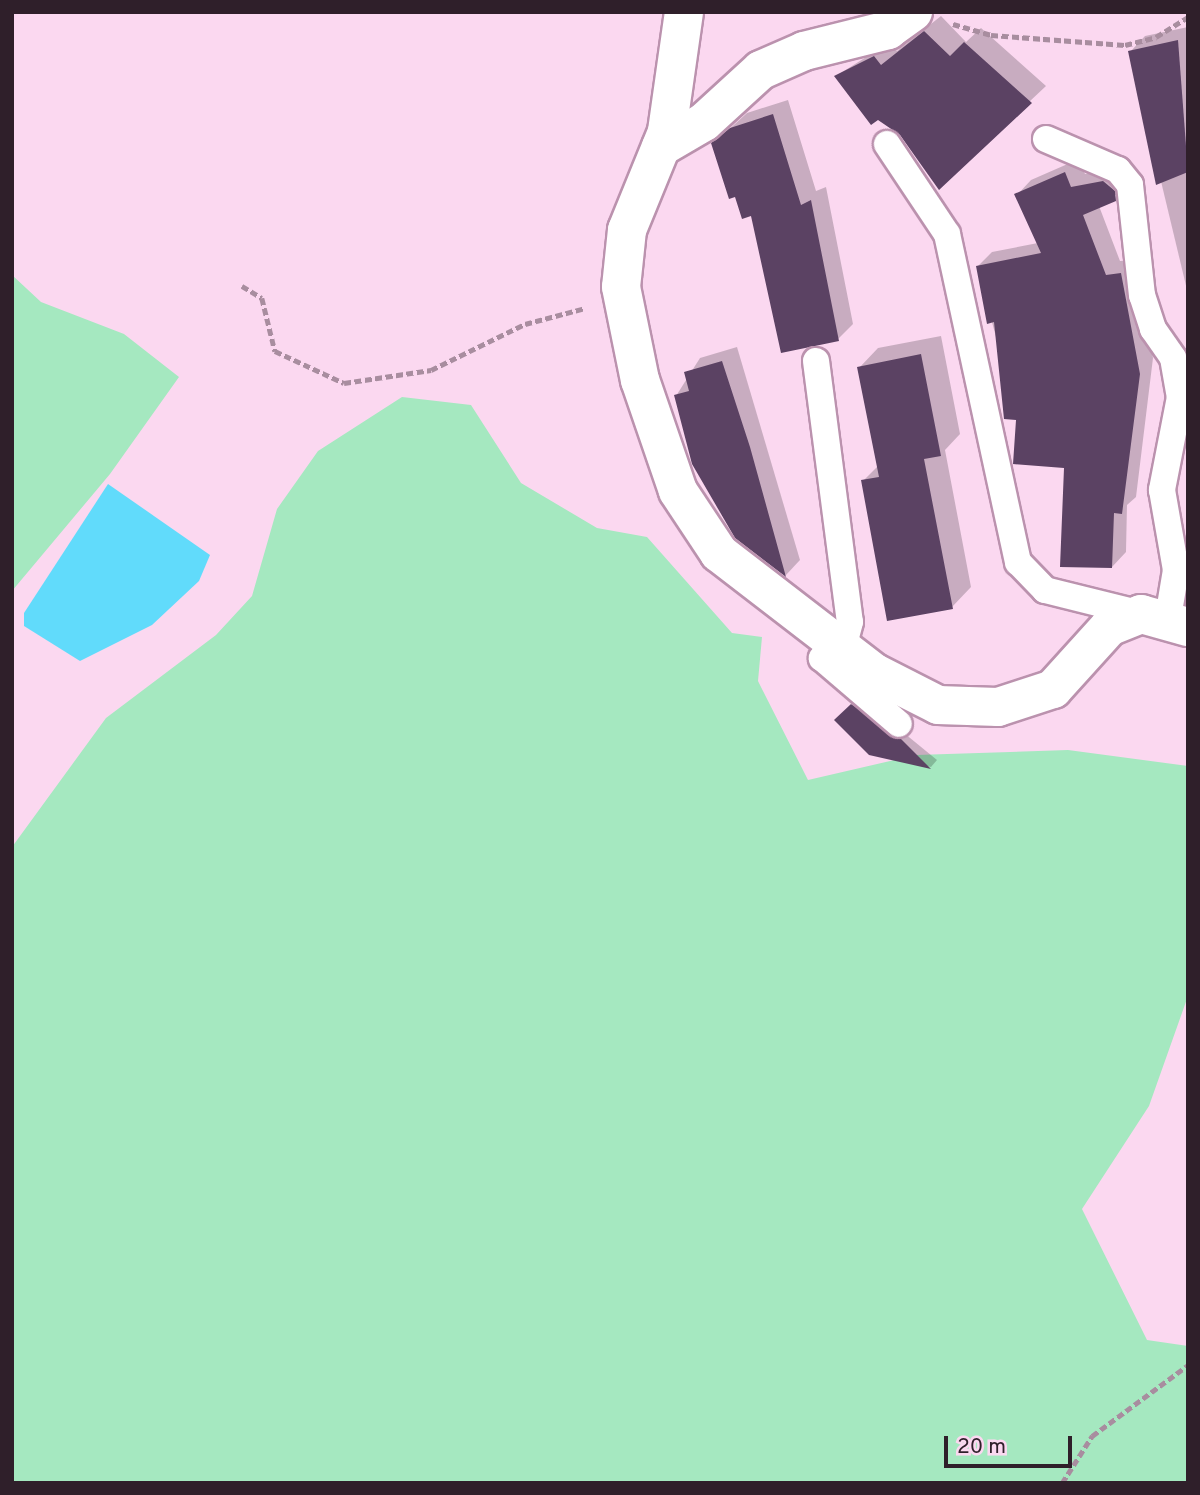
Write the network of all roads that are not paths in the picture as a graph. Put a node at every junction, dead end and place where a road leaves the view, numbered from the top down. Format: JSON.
{"nodes":[{"id":1,"x":684,"y":12,"type":"edge"},
{"id":2,"x":926,"y":15,"type":"edge"},
{"id":3,"x":1046,"y":139,"type":"dead end"},
{"id":4,"x":887,"y":144,"type":"dead end"},
{"id":5,"x":661,"y":147,"type":"junction"},
{"id":6,"x":817,"y":361,"type":"dead end"},
{"id":7,"x":1165,"y":619,"type":"edge"},
{"id":8,"x":839,"y":645,"type":"junction"},
{"id":9,"x":899,"y":724,"type":"dead end"}],
"edges":[{"from":1,"to":5,"type":"street"},
{"from":2,"to":5,"type":"street"},
{"from":3,"to":7,"type":"lane"},
{"from":4,"to":7,"type":"lane"},
{"from":5,"to":8,"type":"street"},
{"from":6,"to":8,"type":"lane"},
{"from":7,"to":8,"type":"street"},
{"from":8,"to":9,"type":"lane"}]}
